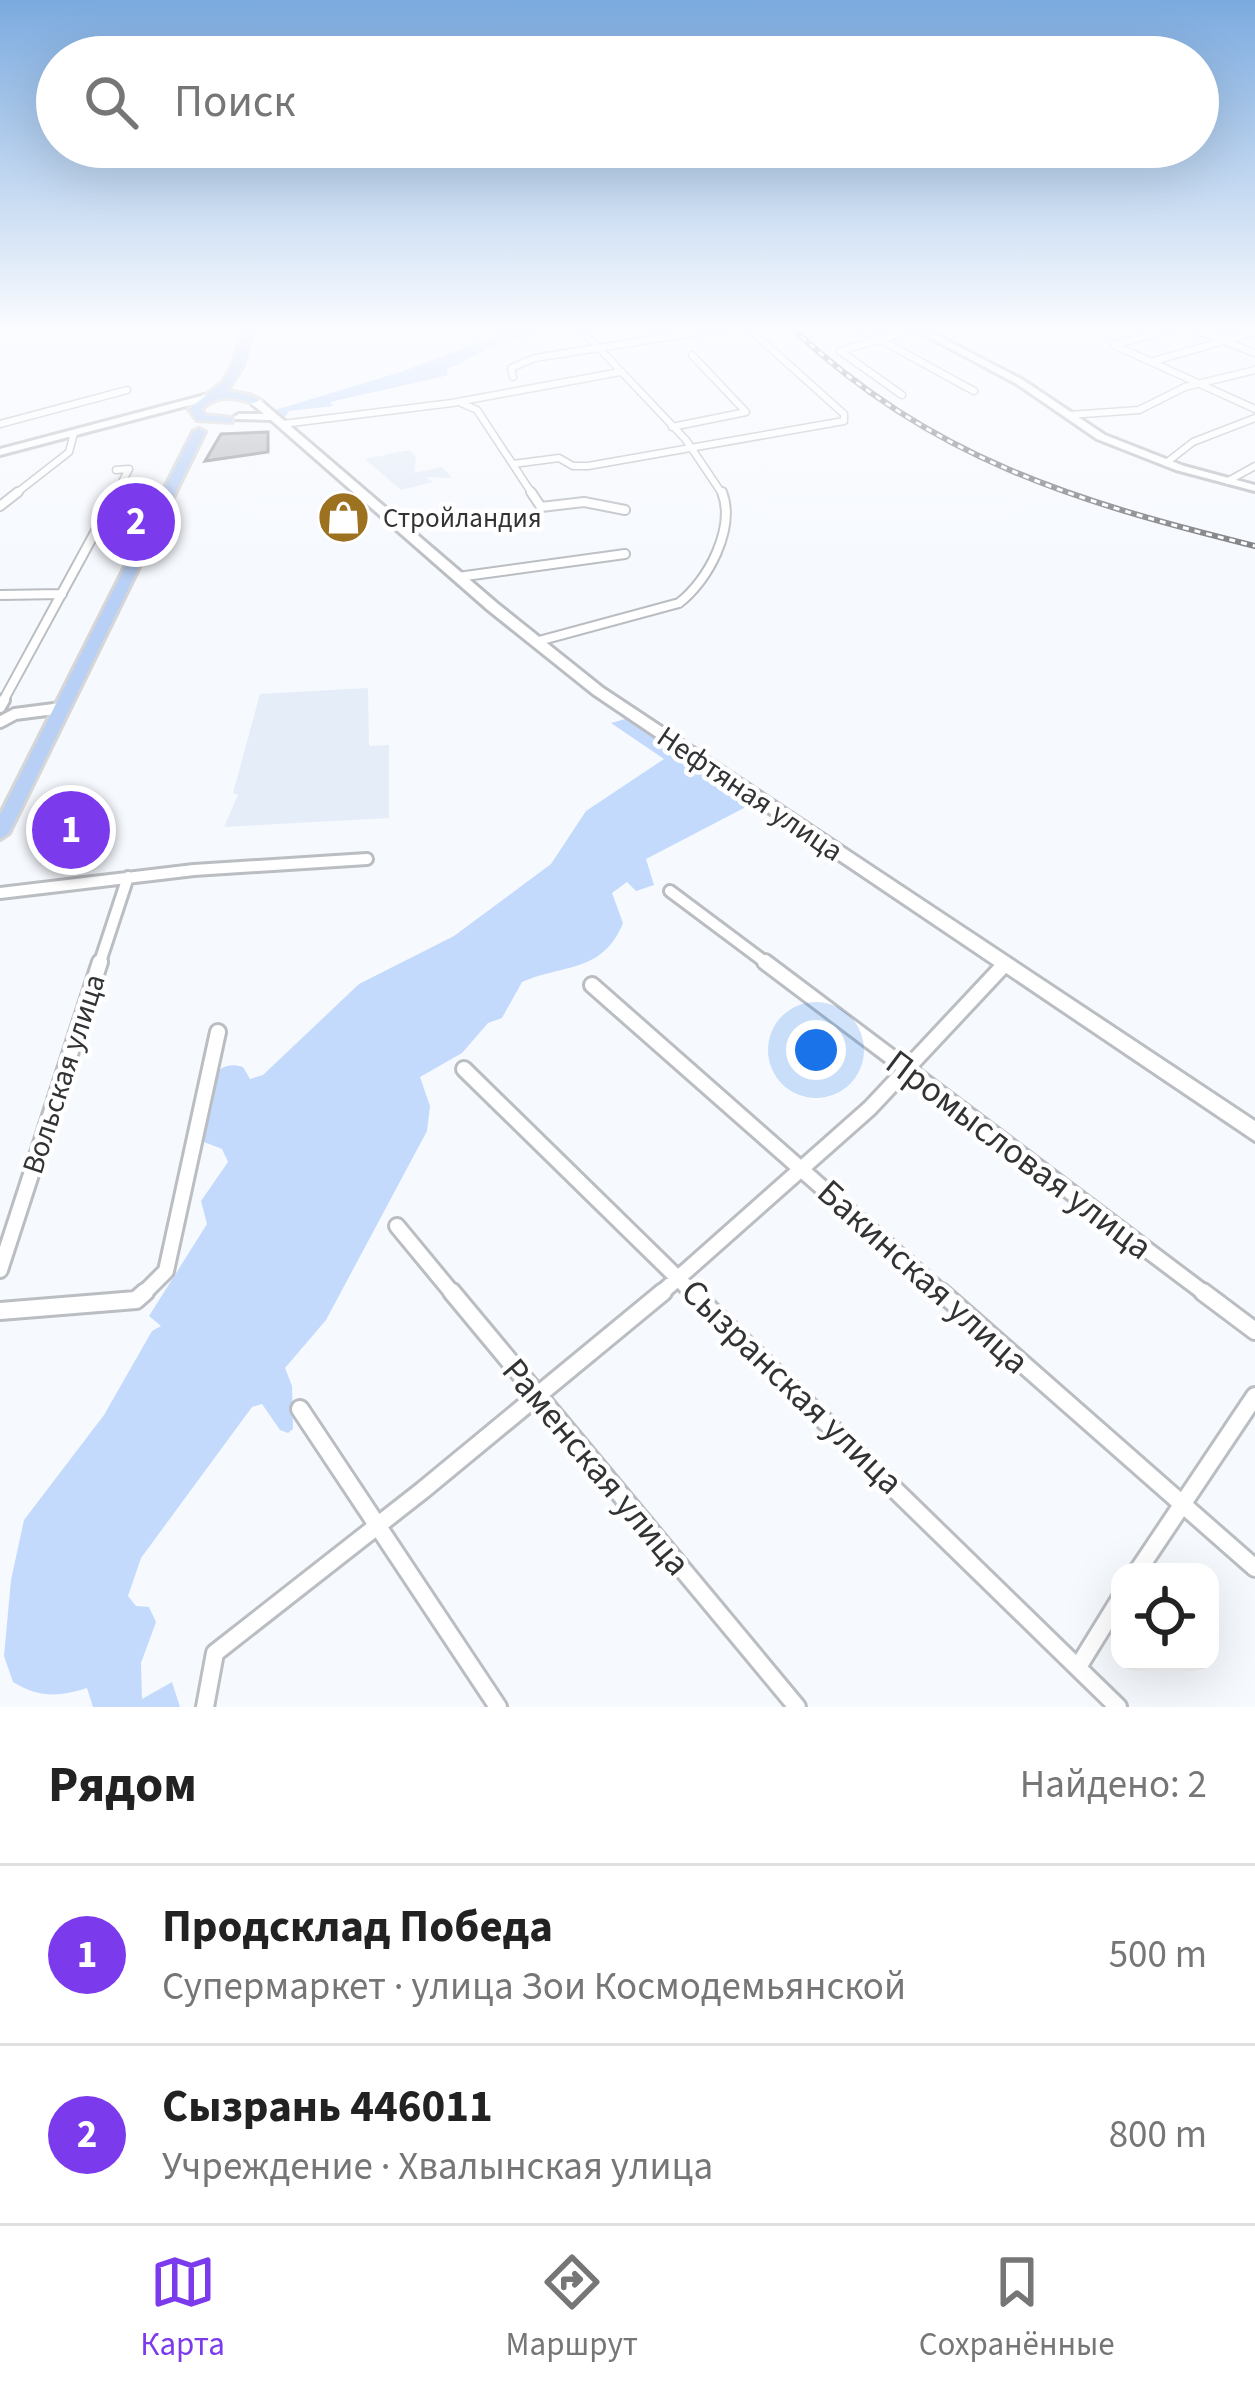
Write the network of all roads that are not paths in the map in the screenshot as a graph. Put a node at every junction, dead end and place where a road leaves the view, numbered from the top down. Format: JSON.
{"nodes":[{"id":1,"x":59,"y":408,"type":"edge"},
{"id":2,"x":167,"y":408,"type":"edge"},
{"id":3,"x":197,"y":408,"type":"edge"},
{"id":4,"x":247,"y":408,"type":"edge"},
{"id":5,"x":263,"y":408,"type":"edge"},
{"id":6,"x":407,"y":408,"type":"edge"},
{"id":7,"x":475,"y":408,"type":"edge"},
{"id":8,"x":653,"y":408,"type":"edge"},
{"id":9,"x":742,"y":408,"type":"edge"},
{"id":10,"x":837,"y":408,"type":"edge"},
{"id":11,"x":1058,"y":408,"type":"edge"},
{"id":12,"x":1145,"y":408,"type":"edge"},
{"id":13,"x":157,"y":410,"type":"junction"},
{"id":14,"x":1255,"y":413,"type":"edge"},
{"id":15,"x":1069,"y":415,"type":"junction"},
{"id":16,"x":234,"y":418,"type":"junction"},
{"id":17,"x":198,"y":421,"type":"junction"},
{"id":18,"x":279,"y":421,"type":"junction"},
{"id":19,"x":0,"y":424,"type":"edge"},
{"id":20,"x":672,"y":427,"type":"junction"},
{"id":21,"x":74,"y":433,"type":"junction"},
{"id":22,"x":692,"y":449,"type":"junction"},
{"id":23,"x":0,"y":452,"type":"edge"},
{"id":24,"x":1166,"y":463,"type":"junction"},
{"id":25,"x":513,"y":464,"type":"junction"},
{"id":26,"x":1255,"y":466,"type":"edge"},
{"id":27,"x":116,"y":470,"type":"dead end"},
{"id":28,"x":1228,"y":481,"type":"junction"},
{"id":29,"x":1255,"y":488,"type":"edge"},
{"id":30,"x":0,"y":506,"type":"edge"},
{"id":31,"x":625,"y":510,"type":"dead end"},
{"id":32,"x":625,"y":554,"type":"dead end"},
{"id":33,"x":458,"y":577,"type":"junction"},
{"id":34,"x":62,"y":594,"type":"junction"},
{"id":35,"x":0,"y":595,"type":"edge"},
{"id":36,"x":535,"y":642,"type":"junction"},
{"id":37,"x":0,"y":707,"type":"edge"},
{"id":38,"x":62,"y":708,"type":"junction"},
{"id":39,"x":0,"y":722,"type":"edge"},
{"id":40,"x":0,"y":833,"type":"edge"},
{"id":41,"x":367,"y":859,"type":"dead end"},
{"id":42,"x":128,"y":877,"type":"junction"},
{"id":43,"x":670,"y":891,"type":"dead end"},
{"id":44,"x":0,"y":893,"type":"edge"},
{"id":45,"x":1004,"y":966,"type":"junction"},
{"id":46,"x":592,"y":985,"type":"dead end"},
{"id":47,"x":218,"y":1033,"type":"dead end"},
{"id":48,"x":464,"y":1069,"type":"dead end"},
{"id":49,"x":905,"y":1070,"type":"junction"},
{"id":50,"x":1255,"y":1132,"type":"edge"},
{"id":51,"x":802,"y":1170,"type":"junction"},
{"id":52,"x":397,"y":1226,"type":"dead end"},
{"id":53,"x":0,"y":1270,"type":"edge"},
{"id":54,"x":680,"y":1278,"type":"junction"},
{"id":55,"x":0,"y":1311,"type":"edge"},
{"id":56,"x":1255,"y":1331,"type":"edge"},
{"id":57,"x":1255,"y":1396,"type":"edge"},
{"id":58,"x":537,"y":1397,"type":"junction"},
{"id":59,"x":300,"y":1408,"type":"dead end"},
{"id":60,"x":1178,"y":1503,"type":"junction"},
{"id":61,"x":378,"y":1529,"type":"junction"},
{"id":62,"x":1142,"y":1563,"type":"edge"},
{"id":63,"x":1255,"y":1568,"type":"edge"},
{"id":64,"x":1111,"y":1614,"type":"edge"},
{"id":65,"x":1078,"y":1667,"type":"junction"},
{"id":66,"x":205,"y":1707,"type":"edge"},
{"id":67,"x":498,"y":1707,"type":"edge"},
{"id":68,"x":797,"y":1707,"type":"edge"},
{"id":69,"x":1118,"y":1707,"type":"edge"}],
"edges":[{"from":1,"to":19,"type":"street"},
{"from":2,"to":13,"type":"street"},
{"from":3,"to":17,"type":"main road"},
{"from":4,"to":16,"type":"main road"},
{"from":5,"to":18,"type":"street","name":"Нефтяная улица"},
{"from":6,"to":18,"type":"street"},
{"from":7,"to":25,"type":"street"},
{"from":8,"to":20,"type":"street"},
{"from":9,"to":20,"type":"street"},
{"from":10,"to":22,"type":"street"},
{"from":11,"to":15,"type":"street"},
{"from":12,"to":15,"type":"street"},
{"from":13,"to":17,"type":"street"},
{"from":13,"to":21,"type":"street"},
{"from":14,"to":24,"type":"street"},
{"from":15,"to":24,"type":"street"},
{"from":16,"to":17,"type":"main road"},
{"from":16,"to":18,"type":"street"},
{"from":17,"to":38,"type":"main road"},
{"from":18,"to":33,"type":"street","name":"Нефтяная улица"},
{"from":20,"to":22,"type":"street"},
{"from":21,"to":23,"type":"street"},
{"from":21,"to":30,"type":"street"},
{"from":22,"to":25,"type":"street"},
{"from":22,"to":36,"type":"street"},
{"from":24,"to":28,"type":"street"},
{"from":25,"to":31,"type":"street"},
{"from":26,"to":28,"type":"street"},
{"from":27,"to":34,"type":"street"},
{"from":28,"to":29,"type":"street"},
{"from":32,"to":33,"type":"street"},
{"from":33,"to":36,"type":"street","name":"Нефтяная улица"},
{"from":34,"to":35,"type":"street"},
{"from":34,"to":37,"type":"street"},
{"from":36,"to":45,"type":"street","name":"Нефтяная улица"},
{"from":38,"to":39,"type":"street"},
{"from":38,"to":40,"type":"main road"},
{"from":41,"to":42,"type":"street"},
{"from":42,"to":44,"type":"street"},
{"from":42,"to":53,"type":"street","name":"Вольская улица"},
{"from":43,"to":49,"type":"street","name":"Промысловая улица"},
{"from":45,"to":49,"type":"street"},
{"from":45,"to":50,"type":"street","name":"Нефтяная улица"},
{"from":46,"to":51,"type":"street","name":"Бакинская улица"},
{"from":47,"to":55,"type":"street"},
{"from":48,"to":54,"type":"street","name":"Сызранская улица"},
{"from":49,"to":51,"type":"street"},
{"from":49,"to":56,"type":"street","name":"Промысловая улица"},
{"from":51,"to":54,"type":"street"},
{"from":51,"to":60,"type":"street","name":"Бакинская улица"},
{"from":52,"to":58,"type":"street","name":"Раменская улица"},
{"from":54,"to":58,"type":"street"},
{"from":54,"to":65,"type":"street","name":"Сызранская улица"},
{"from":57,"to":60,"type":"street"},
{"from":58,"to":61,"type":"street"},
{"from":58,"to":68,"type":"street","name":"Раменская улица"},
{"from":59,"to":61,"type":"street"},
{"from":60,"to":62,"type":"street"},
{"from":60,"to":63,"type":"street","name":"Бакинская улица"},
{"from":61,"to":66,"type":"street"},
{"from":61,"to":67,"type":"street"},
{"from":64,"to":65,"type":"street"},
{"from":65,"to":69,"type":"street","name":"Сызранская улица"}]}
